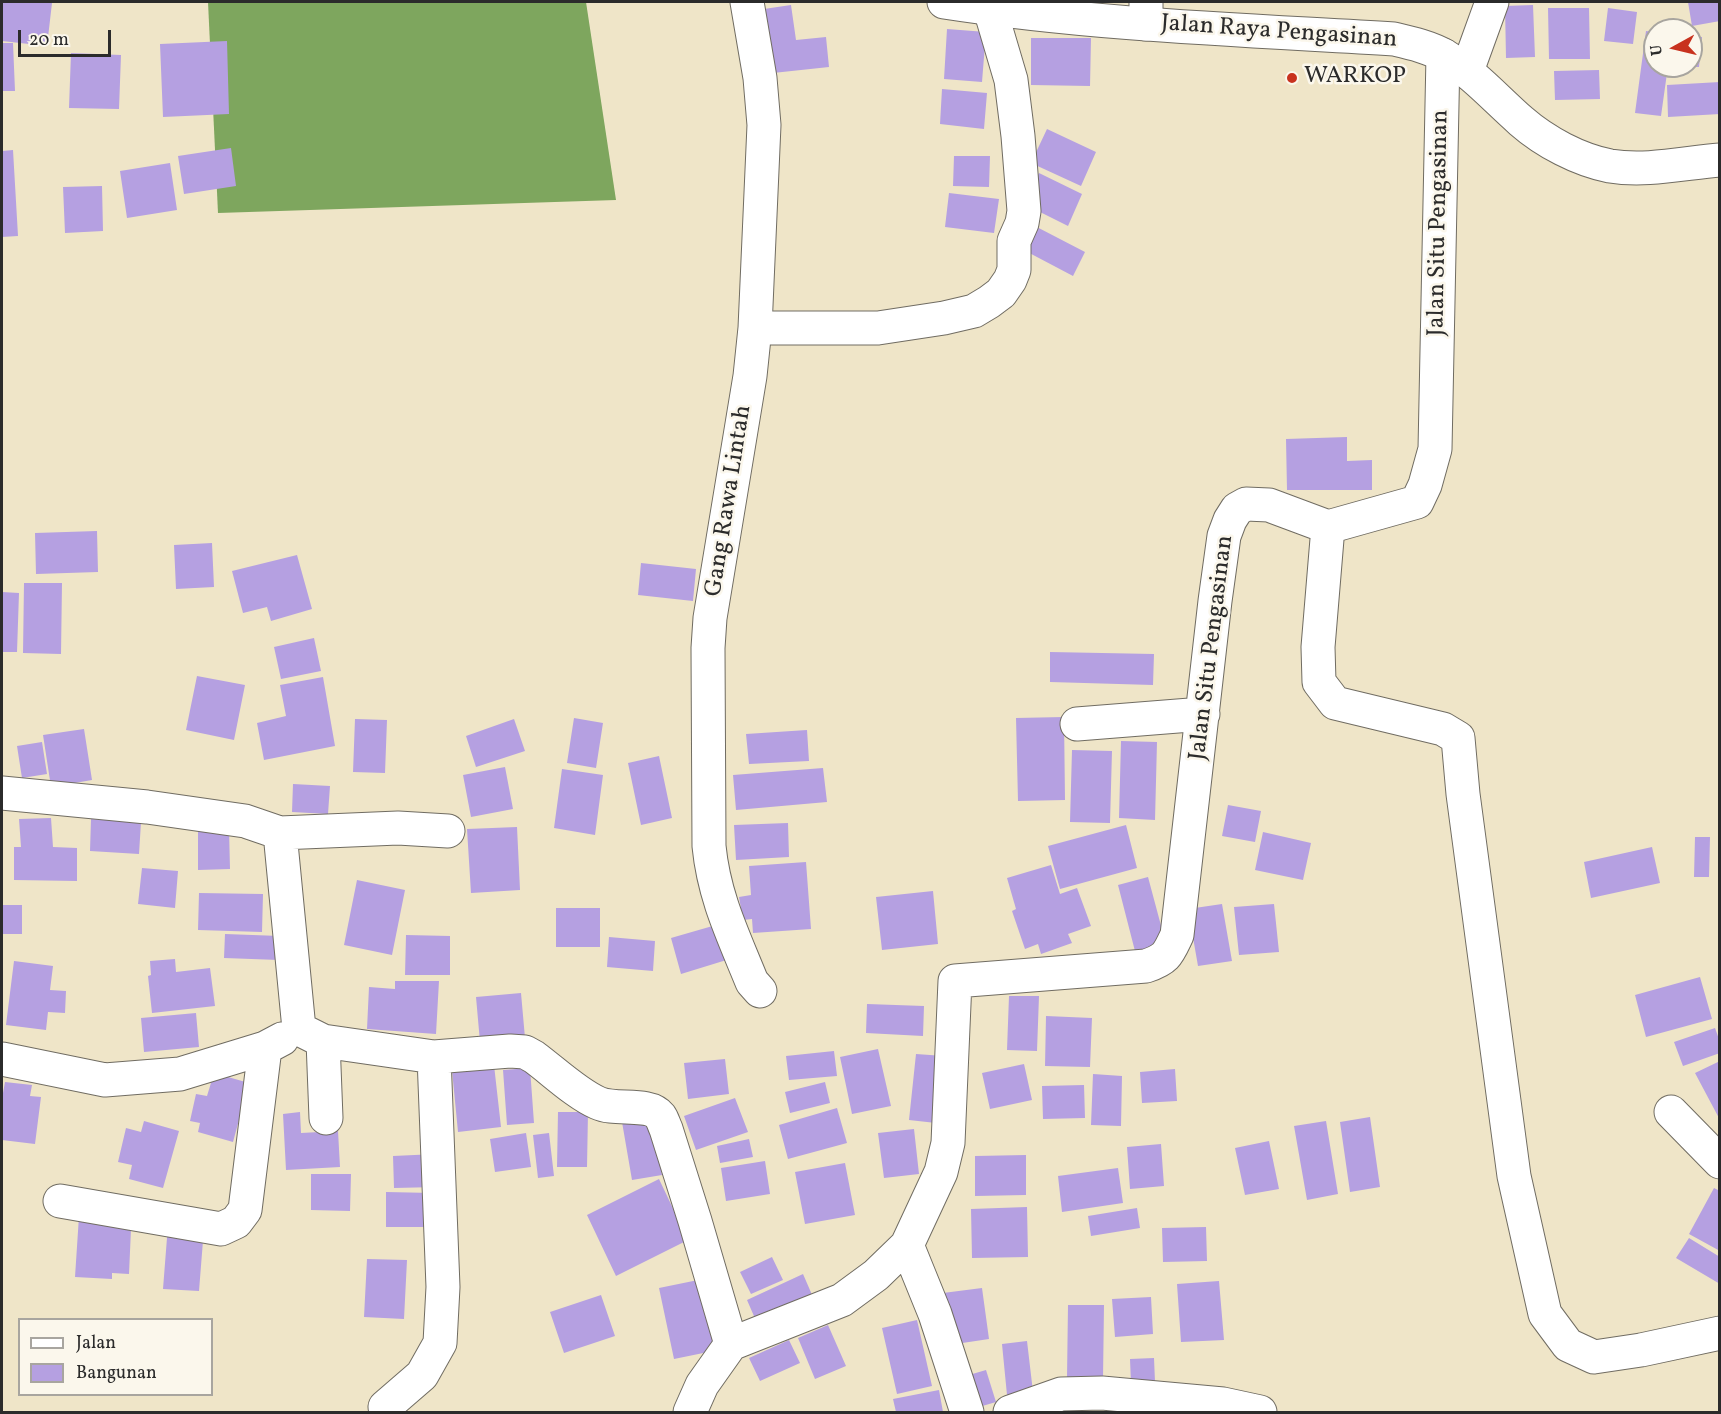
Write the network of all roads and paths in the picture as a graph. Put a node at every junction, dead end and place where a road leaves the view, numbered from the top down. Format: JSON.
{"nodes":[{"id":1,"x":747,"y":2,"type":"edge"},
{"id":2,"x":944,"y":2,"type":"edge"},
{"id":3,"x":1492,"y":2,"type":"edge"},
{"id":4,"x":990,"y":9,"type":"junction"},
{"id":5,"x":1146,"y":13,"type":"edge"},
{"id":6,"x":1455,"y":63,"type":"junction"},
{"id":7,"x":1719,"y":159,"type":"edge"},
{"id":8,"x":755,"y":328,"type":"junction"},
{"id":9,"x":1328,"y":527,"type":"junction"},
{"id":10,"x":1203,"y":714,"type":"junction"},
{"id":11,"x":1077,"y":724,"type":"dead end"},
{"id":12,"x":2,"y":793,"type":"edge"},
{"id":13,"x":448,"y":831,"type":"dead end"},
{"id":14,"x":280,"y":833,"type":"junction"},
{"id":15,"x":760,"y":991,"type":"dead end"},
{"id":16,"x":311,"y":1035,"type":"junction"},
{"id":17,"x":265,"y":1048,"type":"junction"},
{"id":18,"x":434,"y":1057,"type":"junction"},
{"id":19,"x":2,"y":1059,"type":"edge"},
{"id":20,"x":1671,"y":1112,"type":"dead end"},
{"id":21,"x":326,"y":1118,"type":"dead end"},
{"id":22,"x":1719,"y":1162,"type":"edge"},
{"id":23,"x":60,"y":1201,"type":"dead end"},
{"id":24,"x":907,"y":1245,"type":"junction"},
{"id":25,"x":1719,"y":1334,"type":"edge"},
{"id":26,"x":731,"y":1344,"type":"junction"},
{"id":27,"x":385,"y":1407,"type":"dead end"},
{"id":28,"x":690,"y":1413,"type":"edge"},
{"id":29,"x":967,"y":1413,"type":"edge"},
{"id":30,"x":1010,"y":1413,"type":"edge"},
{"id":31,"x":1260,"y":1413,"type":"edge"}],
"edges":[{"from":1,"to":8,"type":"street","name":"Gang Rawa Lintah"},
{"from":2,"to":4,"type":"street","name":"Jalan Raya Pengasinan"},
{"from":3,"to":6,"type":"street"},
{"from":4,"to":5,"type":"street","name":"Jalan Raya Pengasinan"},
{"from":4,"to":8,"type":"street"},
{"from":5,"to":6,"type":"street","name":"Jalan Raya Pengasinan"},
{"from":6,"to":7,"type":"street","name":"Jalan Raya Pengasinan"},
{"from":6,"to":9,"type":"street","name":"Jalan Situ Pengasinan"},
{"from":8,"to":15,"type":"street","name":"Gang Rawa Lintah"},
{"from":9,"to":10,"type":"street","name":"Jalan Situ Pengasinan"},
{"from":9,"to":25,"type":"street"},
{"from":10,"to":11,"type":"street"},
{"from":10,"to":24,"type":"street","name":"Jalan Situ Pengasinan"},
{"from":12,"to":14,"type":"street"},
{"from":13,"to":14,"type":"street"},
{"from":14,"to":16,"type":"street"},
{"from":16,"to":17,"type":"street"},
{"from":16,"to":18,"type":"street"},
{"from":16,"to":21,"type":"street"},
{"from":17,"to":19,"type":"street"},
{"from":17,"to":23,"type":"street"},
{"from":18,"to":26,"type":"street"},
{"from":18,"to":27,"type":"street"},
{"from":20,"to":22,"type":"street"},
{"from":24,"to":26,"type":"street"},
{"from":24,"to":29,"type":"street"},
{"from":26,"to":28,"type":"street"},
{"from":30,"to":31,"type":"street"}]}
